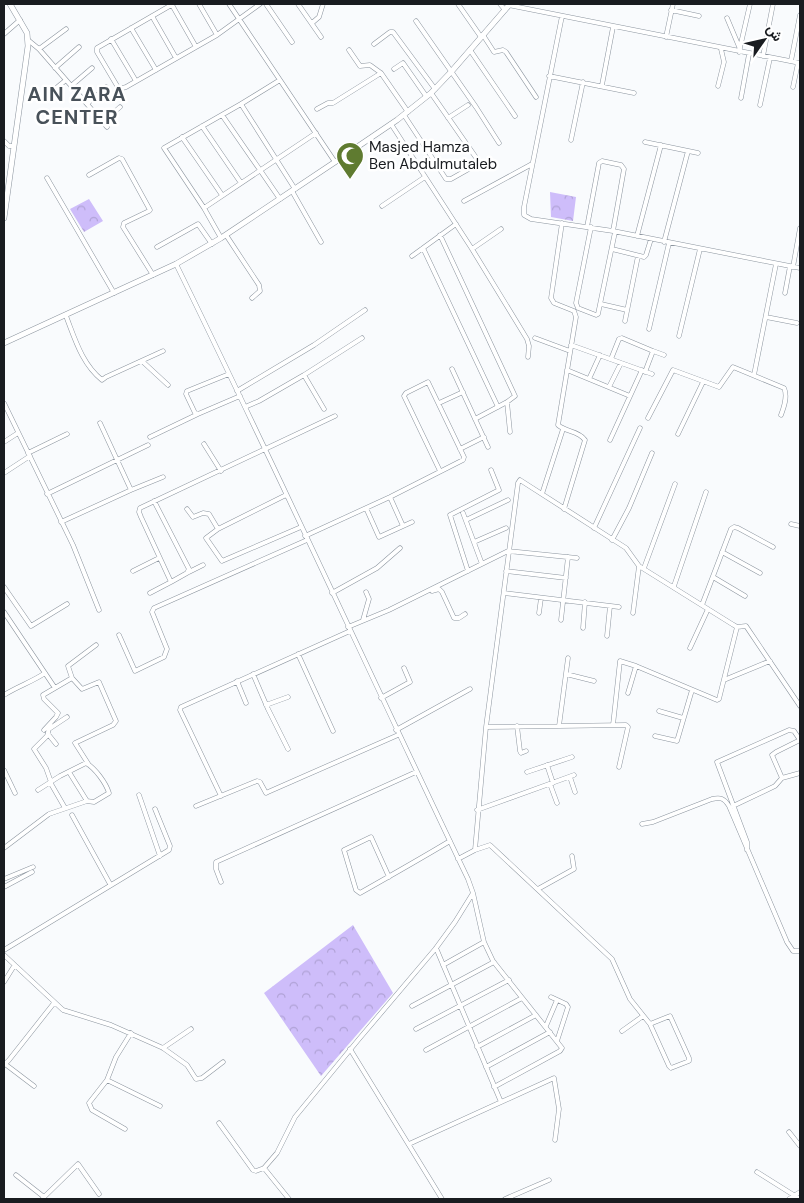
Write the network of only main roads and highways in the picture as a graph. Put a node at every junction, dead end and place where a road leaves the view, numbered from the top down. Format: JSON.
{"nodes":[{"id":1,"x":10,"y":4,"type":"edge"},
{"id":2,"x":508,"y":6,"type":"edge"},
{"id":3,"x":4,"y":218,"type":"edge"},
{"id":4,"x":4,"y":343,"type":"edge"}],
"edges":[{"from":1,"to":3,"type":"main road"},
{"from":2,"to":4,"type":"main road"}]}
